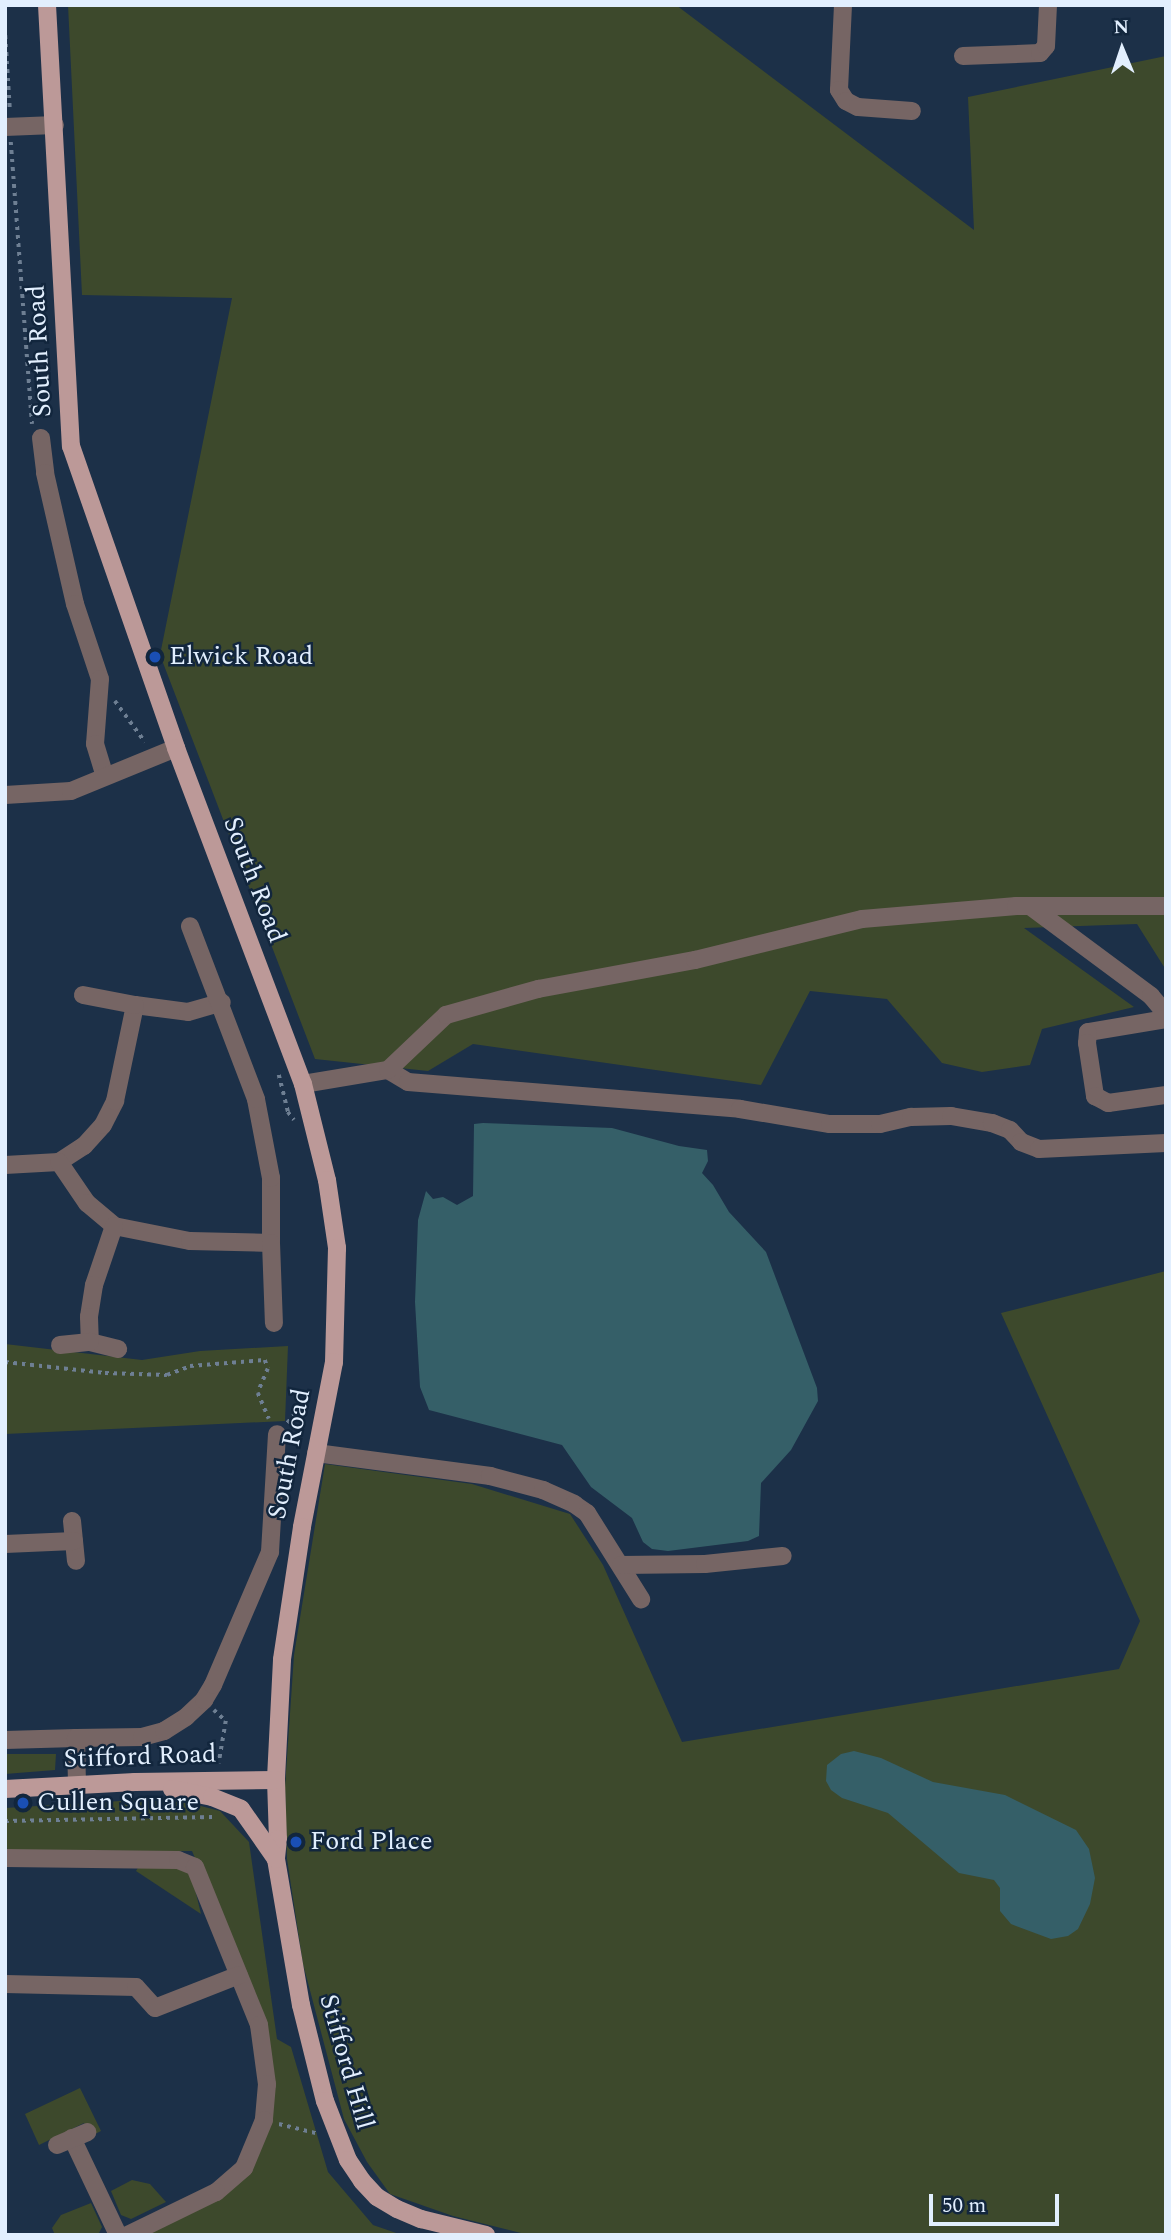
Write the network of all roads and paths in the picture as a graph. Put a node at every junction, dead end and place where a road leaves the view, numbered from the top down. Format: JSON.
{"nodes":[{"id":1,"x":47,"y":5,"type":"edge"},
{"id":2,"x":843,"y":5,"type":"edge"},
{"id":3,"x":1048,"y":5,"type":"edge"},
{"id":4,"x":5,"y":27,"type":"edge"},
{"id":5,"x":963,"y":56,"type":"dead end"},
{"id":6,"x":912,"y":111,"type":"dead end"},
{"id":7,"x":55,"y":125,"type":"junction"},
{"id":8,"x":8,"y":127,"type":"edge"},
{"id":9,"x":41,"y":438,"type":"joint"},
{"id":10,"x":176,"y":748,"type":"junction"},
{"id":11,"x":105,"y":777,"type":"junction"},
{"id":12,"x":5,"y":795,"type":"edge"},
{"id":13,"x":1030,"y":906,"type":"junction"},
{"id":14,"x":1166,"y":906,"type":"edge"},
{"id":15,"x":190,"y":926,"type":"dead end"},
{"id":16,"x":83,"y":995,"type":"dead end"},
{"id":17,"x":222,"y":1002,"type":"junction"},
{"id":18,"x":135,"y":1005,"type":"junction"},
{"id":19,"x":1166,"y":1014,"type":"edge"},
{"id":20,"x":1166,"y":1019,"type":"edge"},
{"id":21,"x":388,"y":1070,"type":"junction"},
{"id":22,"x":303,"y":1084,"type":"junction"},
{"id":23,"x":1166,"y":1095,"type":"edge"},
{"id":24,"x":1166,"y":1143,"type":"edge"},
{"id":25,"x":59,"y":1162,"type":"junction"},
{"id":26,"x":5,"y":1165,"type":"edge"},
{"id":27,"x":114,"y":1226,"type":"junction"},
{"id":28,"x":271,"y":1243,"type":"junction"},
{"id":29,"x":274,"y":1323,"type":"dead end"},
{"id":30,"x":90,"y":1342,"type":"junction"},
{"id":31,"x":60,"y":1345,"type":"dead end"},
{"id":32,"x":118,"y":1349,"type":"dead end"},
{"id":33,"x":5,"y":1362,"type":"edge"},
{"id":34,"x":276,"y":1434,"type":"joint"},
{"id":35,"x":316,"y":1453,"type":"junction"},
{"id":36,"x":72,"y":1521,"type":"dead end"},
{"id":37,"x":74,"y":1541,"type":"junction"},
{"id":38,"x":5,"y":1544,"type":"edge"},
{"id":39,"x":783,"y":1556,"type":"dead end"},
{"id":40,"x":76,"y":1561,"type":"dead end"},
{"id":41,"x":621,"y":1565,"type":"junction"},
{"id":42,"x":641,"y":1599,"type":"dead end"},
{"id":43,"x":204,"y":1700,"type":"junction"},
{"id":44,"x":76,"y":1738,"type":"junction"},
{"id":45,"x":5,"y":1740,"type":"edge"},
{"id":46,"x":276,"y":1780,"type":"junction"},
{"id":47,"x":219,"y":1781,"type":"junction"},
{"id":48,"x":135,"y":1782,"type":"junction"},
{"id":49,"x":77,"y":1785,"type":"junction"},
{"id":50,"x":5,"y":1790,"type":"edge"},
{"id":51,"x":231,"y":1805,"type":"junction"},
{"id":52,"x":5,"y":1821,"type":"edge"},
{"id":53,"x":5,"y":1858,"type":"edge"},
{"id":54,"x":276,"y":1859,"type":"junction"},
{"id":55,"x":239,"y":1975,"type":"junction"},
{"id":56,"x":5,"y":1984,"type":"edge"},
{"id":57,"x":290,"y":2126,"type":"dead end"},
{"id":58,"x":328,"y":2137,"type":"dead end"},
{"id":59,"x":72,"y":2138,"type":"dead end"},
{"id":60,"x":118,"y":2235,"type":"edge"},
{"id":61,"x":128,"y":2235,"type":"edge"},
{"id":62,"x":486,"y":2235,"type":"edge"}],
"edges":[{"from":1,"to":7,"type":"main road","name":"South Road"},
{"from":2,"to":6,"type":"street"},
{"from":3,"to":5,"type":"street"},
{"from":4,"to":8,"type":"path"},
{"from":7,"to":8,"type":"street"},
{"from":7,"to":10,"type":"main road","name":"South Road"},
{"from":8,"to":9,"type":"path"},
{"from":9,"to":11,"type":"street","name":"South Road"},
{"from":10,"to":11,"type":"street"},
{"from":10,"to":22,"type":"main road","name":"South Road"},
{"from":11,"to":12,"type":"street"},
{"from":13,"to":14,"type":"street"},
{"from":13,"to":19,"type":"street"},
{"from":13,"to":21,"type":"street"},
{"from":15,"to":17,"type":"street"},
{"from":16,"to":18,"type":"street"},
{"from":17,"to":18,"type":"street"},
{"from":17,"to":28,"type":"street"},
{"from":18,"to":25,"type":"street"},
{"from":20,"to":23,"type":"street"},
{"from":21,"to":22,"type":"street"},
{"from":21,"to":24,"type":"street"},
{"from":22,"to":35,"type":"main road","name":"South Road"},
{"from":25,"to":26,"type":"street"},
{"from":25,"to":27,"type":"street"},
{"from":27,"to":28,"type":"street"},
{"from":27,"to":30,"type":"street"},
{"from":28,"to":29,"type":"street"},
{"from":30,"to":31,"type":"street"},
{"from":30,"to":32,"type":"street"},
{"from":33,"to":34,"type":"path"},
{"from":34,"to":43,"type":"street","name":"South Road"},
{"from":35,"to":41,"type":"street"},
{"from":35,"to":46,"type":"main road","name":"South Road"},
{"from":36,"to":37,"type":"street"},
{"from":37,"to":38,"type":"street"},
{"from":37,"to":40,"type":"street"},
{"from":39,"to":41,"type":"street"},
{"from":41,"to":42,"type":"street"},
{"from":43,"to":44,"type":"street","name":"South Road"},
{"from":43,"to":47,"type":"path"},
{"from":44,"to":45,"type":"street","name":"South Road"},
{"from":44,"to":49,"type":"street"},
{"from":46,"to":47,"type":"main road","name":"Stifford Road"},
{"from":46,"to":54,"type":"main road","name":"Stifford Hill"},
{"from":47,"to":48,"type":"main road","name":"Stifford Road"},
{"from":48,"to":49,"type":"main road","name":"Stifford Road"},
{"from":48,"to":51,"type":"main road","name":"Stifford Hill"},
{"from":49,"to":50,"type":"main road","name":"Stifford Road"},
{"from":51,"to":52,"type":"path"},
{"from":51,"to":54,"type":"main road","name":"Stifford Hill"},
{"from":53,"to":55,"type":"street"},
{"from":54,"to":62,"type":"main road","name":"Stifford Hill"},
{"from":55,"to":56,"type":"street"},
{"from":55,"to":61,"type":"street"},
{"from":57,"to":58,"type":"path"},
{"from":59,"to":60,"type":"street"}]}
